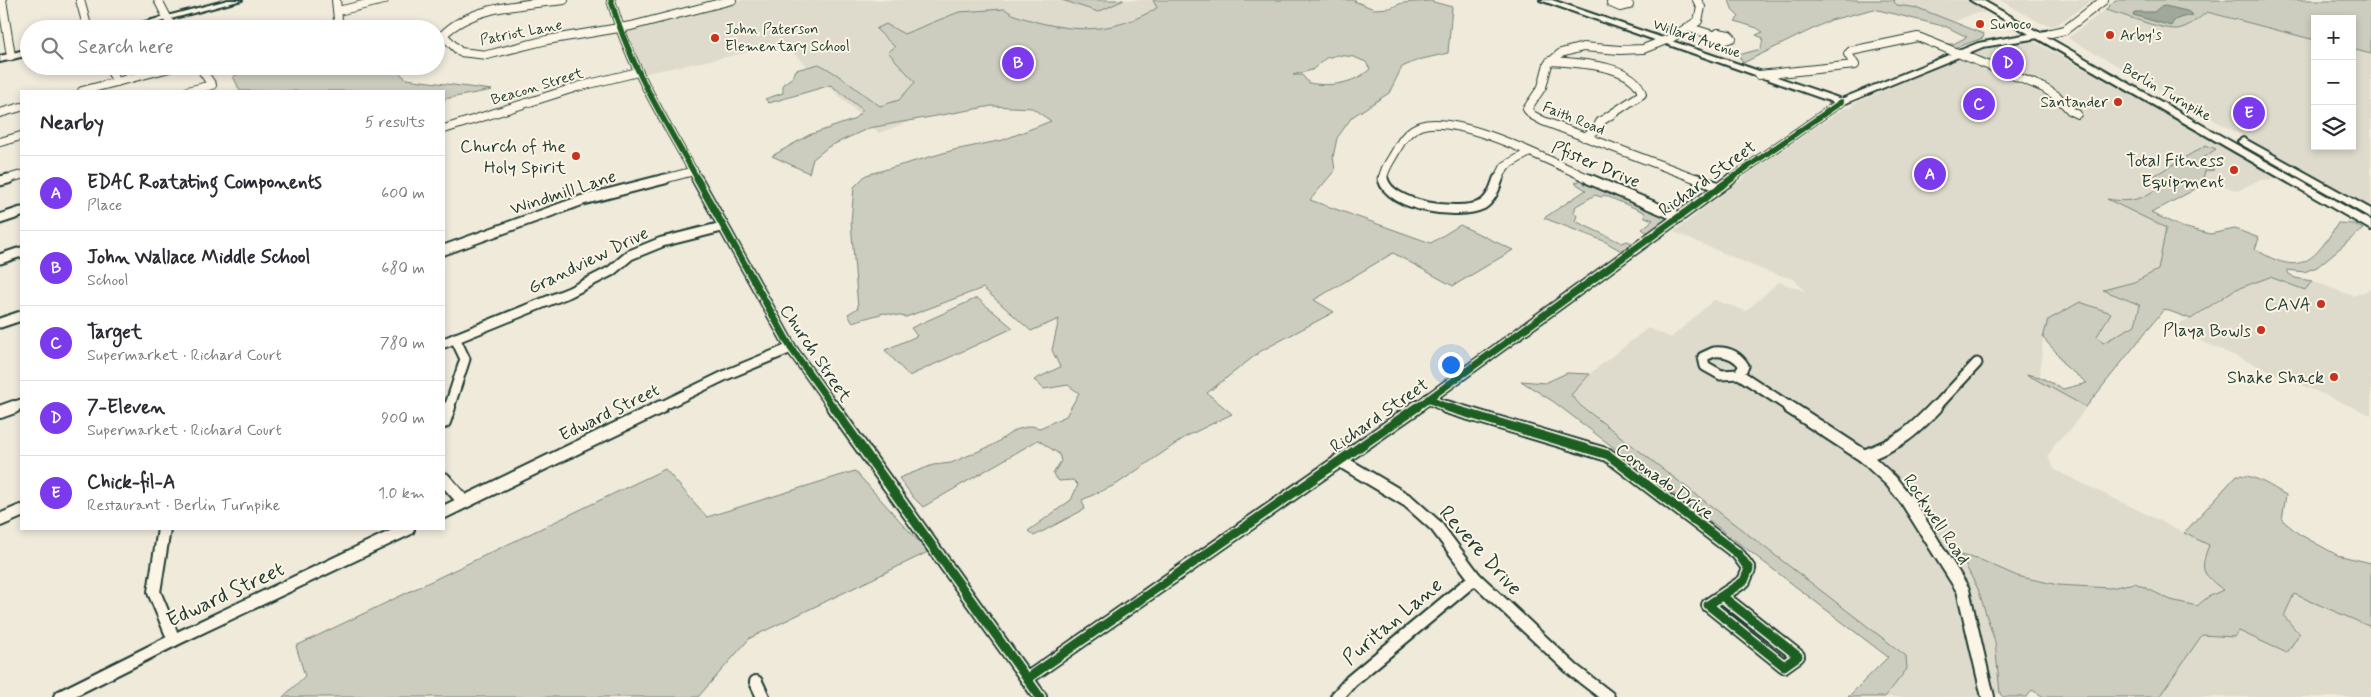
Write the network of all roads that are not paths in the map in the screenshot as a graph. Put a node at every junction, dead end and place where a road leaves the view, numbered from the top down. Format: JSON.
{"nodes":[{"id":1,"x":2,"y":0,"type":"edge"},
{"id":2,"x":80,"y":0,"type":"edge"},
{"id":3,"x":158,"y":0,"type":"edge"},
{"id":4,"x":237,"y":0,"type":"edge"},
{"id":5,"x":336,"y":0,"type":"edge"},
{"id":6,"x":384,"y":0,"type":"edge"},
{"id":7,"x":564,"y":0,"type":"edge"},
{"id":8,"x":612,"y":0,"type":"edge"},
{"id":9,"x":732,"y":0,"type":"edge"},
{"id":10,"x":1545,"y":0,"type":"edge"},
{"id":11,"x":1697,"y":0,"type":"edge"},
{"id":12,"x":1975,"y":0,"type":"edge"},
{"id":13,"x":1992,"y":0,"type":"edge"},
{"id":14,"x":2104,"y":0,"type":"edge"},
{"id":15,"x":338,"y":12,"type":"junction"},
{"id":16,"x":166,"y":18,"type":"junction"},
{"id":17,"x":86,"y":20,"type":"edge"},
{"id":18,"x":158,"y":20,"type":"edge"},
{"id":19,"x":338,"y":20,"type":"edge"},
{"id":20,"x":619,"y":28,"type":"junction"},
{"id":21,"x":1690,"y":28,"type":"junction"},
{"id":22,"x":445,"y":32,"type":"edge"},
{"id":23,"x":2051,"y":33,"type":"junction"},
{"id":24,"x":1713,"y":35,"type":"dead end"},
{"id":25,"x":2036,"y":35,"type":"junction"},
{"id":26,"x":445,"y":40,"type":"edge"},
{"id":27,"x":1662,"y":41,"type":"junction"},
{"id":28,"x":1959,"y":53,"type":"junction"},
{"id":29,"x":20,"y":54,"type":"edge"},
{"id":30,"x":11,"y":56,"type":"junction"},
{"id":31,"x":0,"y":58,"type":"edge"},
{"id":32,"x":1550,"y":61,"type":"junction"},
{"id":33,"x":638,"y":72,"type":"junction"},
{"id":34,"x":1759,"y":74,"type":"junction"},
{"id":35,"x":113,"y":75,"type":"edge"},
{"id":36,"x":143,"y":75,"type":"edge"},
{"id":37,"x":205,"y":75,"type":"edge"},
{"id":38,"x":117,"y":82,"type":"junction"},
{"id":39,"x":86,"y":90,"type":"edge"},
{"id":40,"x":192,"y":90,"type":"edge"},
{"id":41,"x":1841,"y":102,"type":"junction"},
{"id":42,"x":20,"y":107,"type":"edge"},
{"id":43,"x":0,"y":113,"type":"edge"},
{"id":44,"x":2077,"y":114,"type":"dead end"},
{"id":45,"x":445,"y":129,"type":"edge"},
{"id":46,"x":20,"y":136,"type":"edge"},
{"id":47,"x":2227,"y":136,"type":"junction"},
{"id":48,"x":1584,"y":137,"type":"junction"},
{"id":49,"x":0,"y":142,"type":"edge"},
{"id":50,"x":1528,"y":153,"type":"junction"},
{"id":51,"x":694,"y":171,"type":"junction"},
{"id":52,"x":20,"y":175,"type":"edge"},
{"id":53,"x":0,"y":181,"type":"edge"},
{"id":54,"x":1719,"y":187,"type":"junction"},
{"id":55,"x":20,"y":212,"type":"edge"},
{"id":56,"x":2371,"y":214,"type":"edge"},
{"id":57,"x":1679,"y":217,"type":"junction"},
{"id":58,"x":0,"y":219,"type":"edge"},
{"id":59,"x":2371,"y":226,"type":"edge"},
{"id":60,"x":722,"y":227,"type":"junction"},
{"id":61,"x":445,"y":250,"type":"edge"},
{"id":62,"x":20,"y":252,"type":"edge"},
{"id":63,"x":0,"y":259,"type":"edge"},
{"id":64,"x":20,"y":316,"type":"edge"},
{"id":65,"x":0,"y":323,"type":"edge"},
{"id":66,"x":455,"y":338,"type":"junction"},
{"id":67,"x":445,"y":342,"type":"edge"},
{"id":68,"x":791,"y":348,"type":"junction"},
{"id":69,"x":1977,"y":363,"type":"dead end"},
{"id":70,"x":1739,"y":374,"type":"dead end"},
{"id":71,"x":1428,"y":399,"type":"junction"},
{"id":72,"x":20,"y":404,"type":"edge"},
{"id":73,"x":0,"y":412,"type":"edge"},
{"id":74,"x":445,"y":419,"type":"edge"},
{"id":75,"x":1864,"y":456,"type":"junction"},
{"id":76,"x":1339,"y":460,"type":"junction"},
{"id":77,"x":445,"y":480,"type":"edge"},
{"id":78,"x":464,"y":502,"type":"junction"},
{"id":79,"x":20,"y":511,"type":"edge"},
{"id":80,"x":445,"y":512,"type":"edge"},
{"id":81,"x":0,"y":520,"type":"edge"},
{"id":82,"x":164,"y":530,"type":"edge"},
{"id":83,"x":406,"y":530,"type":"edge"},
{"id":84,"x":1474,"y":578,"type":"junction"},
{"id":85,"x":1722,"y":596,"type":"junction"},
{"id":86,"x":174,"y":640,"type":"junction"},
{"id":87,"x":1028,"y":678,"type":"junction"},
{"id":88,"x":756,"y":682,"type":"dead end"},
{"id":89,"x":60,"y":697,"type":"edge"},
{"id":90,"x":763,"y":697,"type":"edge"},
{"id":91,"x":1040,"y":697,"type":"edge"},
{"id":92,"x":1337,"y":697,"type":"edge"},
{"id":93,"x":1608,"y":697,"type":"edge"},
{"id":94,"x":1988,"y":697,"type":"edge"}],
"edges":[{"from":1,"to":30,"type":"street"},
{"from":2,"to":17,"type":"street"},
{"from":3,"to":16,"type":"street"},
{"from":4,"to":16,"type":"main road"},
{"from":5,"to":15,"type":"street"},
{"from":6,"to":15,"type":"street"},
{"from":7,"to":22,"type":"street","name":"Patriot Lane"},
{"from":8,"to":20,"type":"street","name":"Church Street"},
{"from":9,"to":20,"type":"street"},
{"from":10,"to":27,"type":"main road","name":"Willard Avenue"},
{"from":11,"to":21,"type":"street"},
{"from":12,"to":25,"type":"highway","name":"Berlin Turnpike"},
{"from":13,"to":23,"type":"highway","name":"Berlin Turnpike"},
{"from":14,"to":23,"type":"street"},
{"from":15,"to":19,"type":"street"},
{"from":16,"to":18,"type":"main road"},
{"from":20,"to":26,"type":"street","name":"Patriot Lane"},
{"from":20,"to":33,"type":"street","name":"Church Street"},
{"from":21,"to":24,"type":"street"},
{"from":21,"to":27,"type":"street"},
{"from":23,"to":25,"type":"main road","name":"Richard Street"},
{"from":23,"to":47,"type":"highway","name":"Berlin Turnpike"},
{"from":25,"to":28,"type":"main road","name":"Richard Street"},
{"from":25,"to":47,"type":"highway","name":"Berlin Turnpike"},
{"from":27,"to":32,"type":"street"},
{"from":27,"to":34,"type":"main road","name":"Willard Avenue"},
{"from":28,"to":34,"type":"street"},
{"from":28,"to":41,"type":"main road","name":"Richard Street"},
{"from":28,"to":44,"type":"street"},
{"from":29,"to":30,"type":"main road"},
{"from":30,"to":31,"type":"main road"},
{"from":32,"to":48,"type":"street","name":"Faith Road"},
{"from":32,"to":48,"type":"street"},
{"from":33,"to":45,"type":"street","name":"Beacon Street"},
{"from":33,"to":51,"type":"street","name":"Church Street"},
{"from":34,"to":41,"type":"main road","name":"Willard Avenue"},
{"from":35,"to":38,"type":"street"},
{"from":36,"to":38,"type":"street"},
{"from":37,"to":40,"type":"street"},
{"from":38,"to":39,"type":"street"},
{"from":41,"to":54,"type":"street","name":"Richard Street"},
{"from":42,"to":43,"type":"street"},
{"from":46,"to":49,"type":"street"},
{"from":47,"to":56,"type":"highway","name":"Berlin Turnpike"},
{"from":47,"to":59,"type":"highway","name":"Berlin Turnpike"},
{"from":48,"to":54,"type":"street","name":"Faith Road"},
{"from":50,"to":50,"type":"street","name":"Pfister Drive"},
{"from":50,"to":57,"type":"street","name":"Pfister Drive"},
{"from":51,"to":60,"type":"street","name":"Church Street"},
{"from":51,"to":61,"type":"street","name":"Windmill Lane"},
{"from":52,"to":53,"type":"street"},
{"from":54,"to":57,"type":"street","name":"Richard Street"},
{"from":55,"to":58,"type":"street"},
{"from":57,"to":71,"type":"street","name":"Richard Street"},
{"from":60,"to":66,"type":"street","name":"Grandview Drive"},
{"from":60,"to":68,"type":"street","name":"Church Street"},
{"from":62,"to":63,"type":"street"},
{"from":64,"to":65,"type":"street"},
{"from":66,"to":67,"type":"street","name":"Grandview Drive"},
{"from":66,"to":74,"type":"street"},
{"from":68,"to":78,"type":"street","name":"Edward Street"},
{"from":68,"to":87,"type":"street","name":"Church Street"},
{"from":69,"to":75,"type":"street"},
{"from":70,"to":75,"type":"street","name":"Rockwell Road"},
{"from":71,"to":76,"type":"street","name":"Richard Street"},
{"from":71,"to":85,"type":"street","name":"Coronado Drive"},
{"from":72,"to":73,"type":"street"},
{"from":75,"to":94,"type":"street","name":"Rockwell Road"},
{"from":76,"to":84,"type":"street","name":"Revere Drive"},
{"from":76,"to":87,"type":"street","name":"Richard Street"},
{"from":77,"to":78,"type":"street"},
{"from":78,"to":80,"type":"street","name":"Edward Street"},
{"from":79,"to":81,"type":"street"},
{"from":82,"to":86,"type":"street"},
{"from":83,"to":86,"type":"street","name":"Edward Street"},
{"from":84,"to":92,"type":"street","name":"Puritan Lane"},
{"from":84,"to":93,"type":"street","name":"Revere Drive"},
{"from":85,"to":85,"type":"street","name":"Coronado Drive"},
{"from":86,"to":89,"type":"street","name":"Edward Street"},
{"from":87,"to":91,"type":"street","name":"Church Street"},
{"from":88,"to":90,"type":"street"}]}
